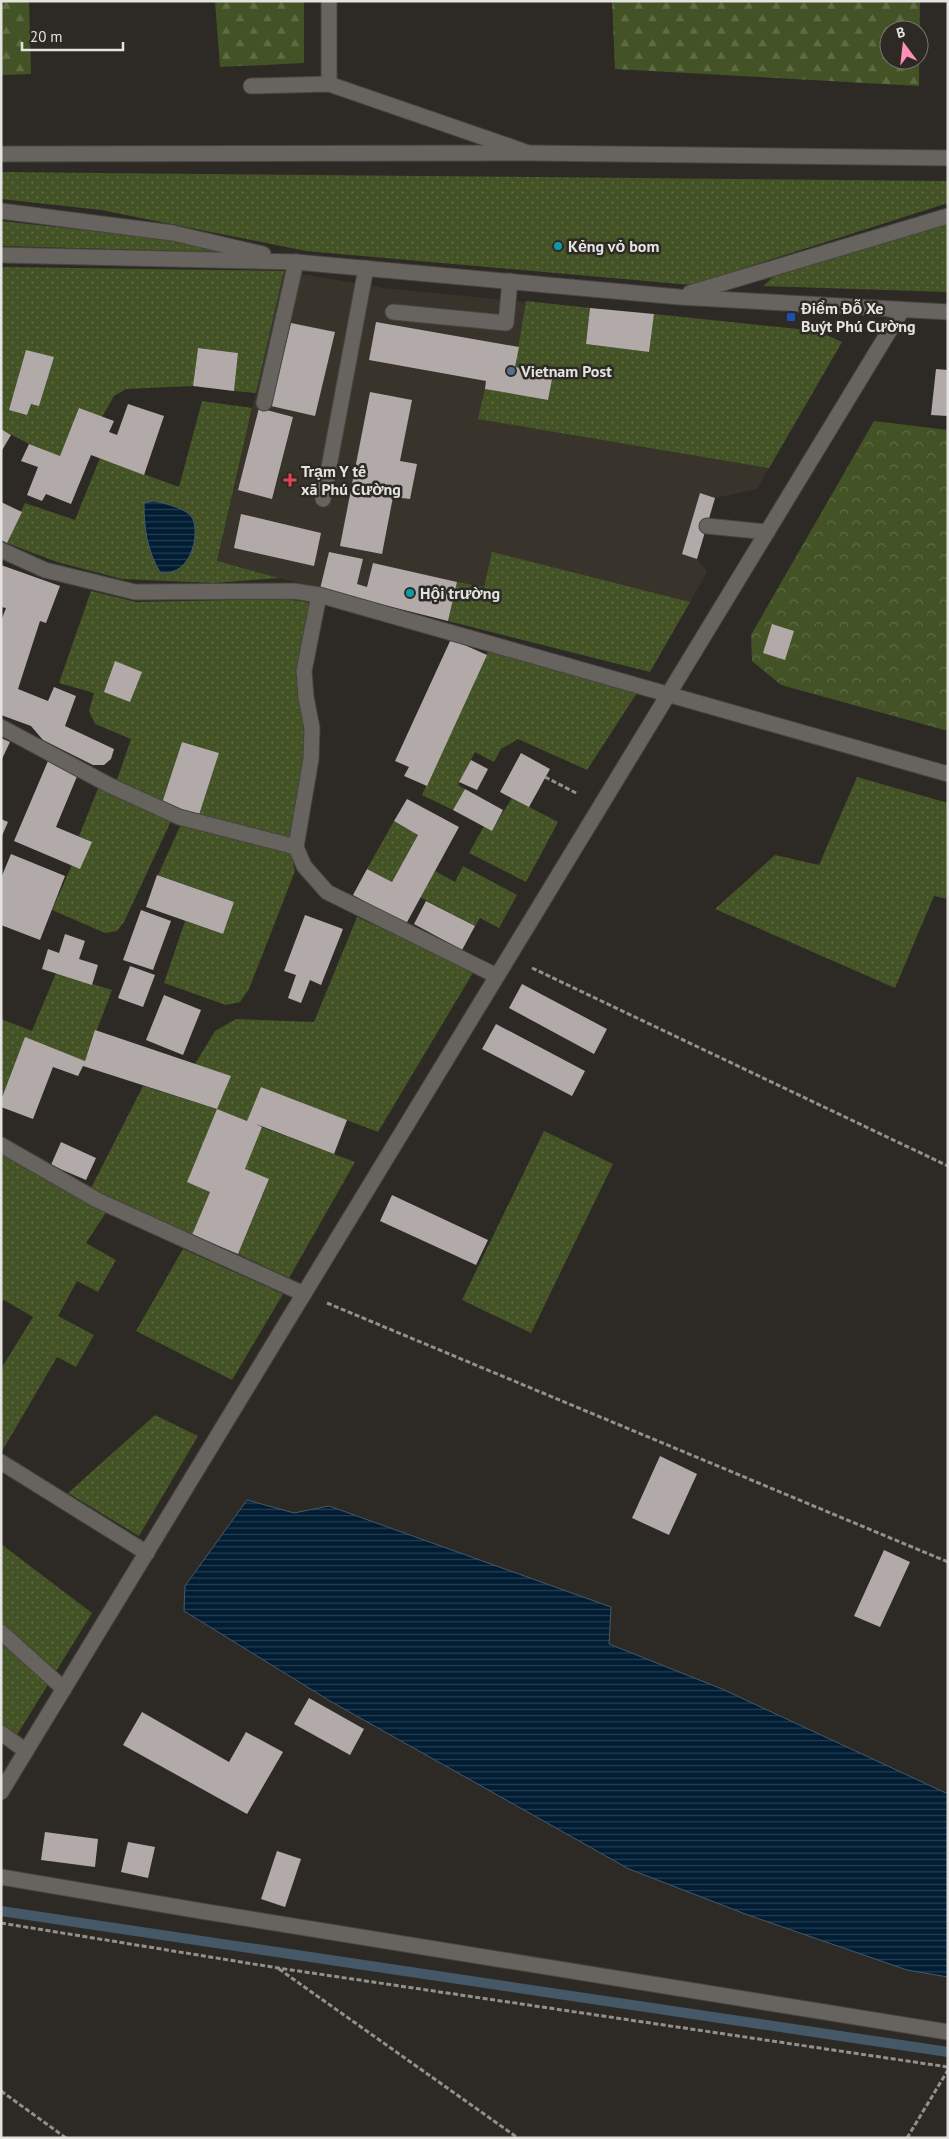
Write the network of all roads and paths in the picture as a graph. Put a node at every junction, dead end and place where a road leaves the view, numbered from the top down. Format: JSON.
{"nodes":[{"id":1,"x":329,"y":1,"type":"edge"},
{"id":2,"x":330,"y":84,"type":"junction"},
{"id":3,"x":251,"y":86,"type":"dead end"},
{"id":4,"x":530,"y":153,"type":"junction"},
{"id":5,"x":1,"y":154,"type":"edge"},
{"id":6,"x":948,"y":158,"type":"edge"},
{"id":7,"x":1,"y":212,"type":"edge"},
{"id":8,"x":948,"y":216,"type":"edge"},
{"id":9,"x":1,"y":255,"type":"edge"},
{"id":10,"x":296,"y":262,"type":"junction"},
{"id":11,"x":366,"y":268,"type":"junction"},
{"id":12,"x":510,"y":281,"type":"junction"},
{"id":13,"x":679,"y":297,"type":"junction"},
{"id":14,"x":902,"y":310,"type":"junction"},
{"id":15,"x":393,"y":312,"type":"dead end"},
{"id":16,"x":948,"y":312,"type":"edge"},
{"id":17,"x":264,"y":403,"type":"dead end"},
{"id":18,"x":323,"y":499,"type":"dead end"},
{"id":19,"x":707,"y":526,"type":"dead end"},
{"id":20,"x":767,"y":532,"type":"junction"},
{"id":21,"x":1,"y":550,"type":"edge"},
{"id":22,"x":319,"y":595,"type":"junction"},
{"id":23,"x":670,"y":695,"type":"junction"},
{"id":24,"x":1,"y":727,"type":"edge"},
{"id":25,"x":948,"y":774,"type":"edge"},
{"id":26,"x":545,"y":777,"type":"dead end"},
{"id":27,"x":601,"y":805,"type":"junction"},
{"id":28,"x":296,"y":847,"type":"junction"},
{"id":29,"x":509,"y":957,"type":"junction"},
{"id":30,"x":497,"y":976,"type":"junction"},
{"id":31,"x":1,"y":1145,"type":"edge"},
{"id":32,"x":948,"y":1166,"type":"edge"},
{"id":33,"x":304,"y":1294,"type":"junction"},
{"id":34,"x":1,"y":1462,"type":"edge"},
{"id":35,"x":146,"y":1553,"type":"junction"},
{"id":36,"x":948,"y":1562,"type":"edge"},
{"id":37,"x":1,"y":1632,"type":"edge"},
{"id":38,"x":64,"y":1689,"type":"junction"},
{"id":39,"x":1,"y":1733,"type":"edge"},
{"id":40,"x":26,"y":1751,"type":"junction"},
{"id":41,"x":1,"y":1792,"type":"edge"},
{"id":42,"x":1,"y":1877,"type":"edge"},
{"id":43,"x":1,"y":1924,"type":"edge"},
{"id":44,"x":278,"y":1968,"type":"junction"},
{"id":45,"x":948,"y":2032,"type":"edge"},
{"id":46,"x":948,"y":2068,"type":"edge"},
{"id":47,"x":1,"y":2091,"type":"edge"},
{"id":48,"x":66,"y":2138,"type":"edge"},
{"id":49,"x":518,"y":2138,"type":"edge"},
{"id":50,"x":906,"y":2138,"type":"edge"}],
"edges":[{"from":1,"to":2,"type":"street"},
{"from":2,"to":3,"type":"street"},
{"from":2,"to":4,"type":"street"},
{"from":4,"to":5,"type":"street"},
{"from":4,"to":6,"type":"street"},
{"from":7,"to":10,"type":"street"},
{"from":8,"to":13,"type":"street"},
{"from":9,"to":10,"type":"street"},
{"from":10,"to":11,"type":"street"},
{"from":10,"to":17,"type":"street"},
{"from":11,"to":12,"type":"street"},
{"from":11,"to":18,"type":"street"},
{"from":12,"to":13,"type":"street"},
{"from":12,"to":15,"type":"street"},
{"from":13,"to":14,"type":"street"},
{"from":14,"to":16,"type":"street"},
{"from":14,"to":20,"type":"street"},
{"from":19,"to":20,"type":"street"},
{"from":20,"to":23,"type":"street"},
{"from":21,"to":22,"type":"street"},
{"from":22,"to":23,"type":"street"},
{"from":22,"to":28,"type":"street"},
{"from":23,"to":25,"type":"street"},
{"from":23,"to":27,"type":"street"},
{"from":24,"to":28,"type":"street"},
{"from":26,"to":27,"type":"path"},
{"from":27,"to":29,"type":"street"},
{"from":28,"to":30,"type":"street"},
{"from":29,"to":30,"type":"street"},
{"from":29,"to":32,"type":"path"},
{"from":30,"to":33,"type":"street"},
{"from":31,"to":33,"type":"street"},
{"from":33,"to":35,"type":"street"},
{"from":33,"to":36,"type":"path"},
{"from":34,"to":35,"type":"street"},
{"from":35,"to":38,"type":"street"},
{"from":37,"to":38,"type":"street"},
{"from":38,"to":40,"type":"street"},
{"from":39,"to":40,"type":"street"},
{"from":40,"to":41,"type":"street"},
{"from":42,"to":45,"type":"street"},
{"from":43,"to":44,"type":"path"},
{"from":44,"to":46,"type":"path"},
{"from":44,"to":49,"type":"path"},
{"from":46,"to":50,"type":"path"},
{"from":47,"to":48,"type":"path"}]}
